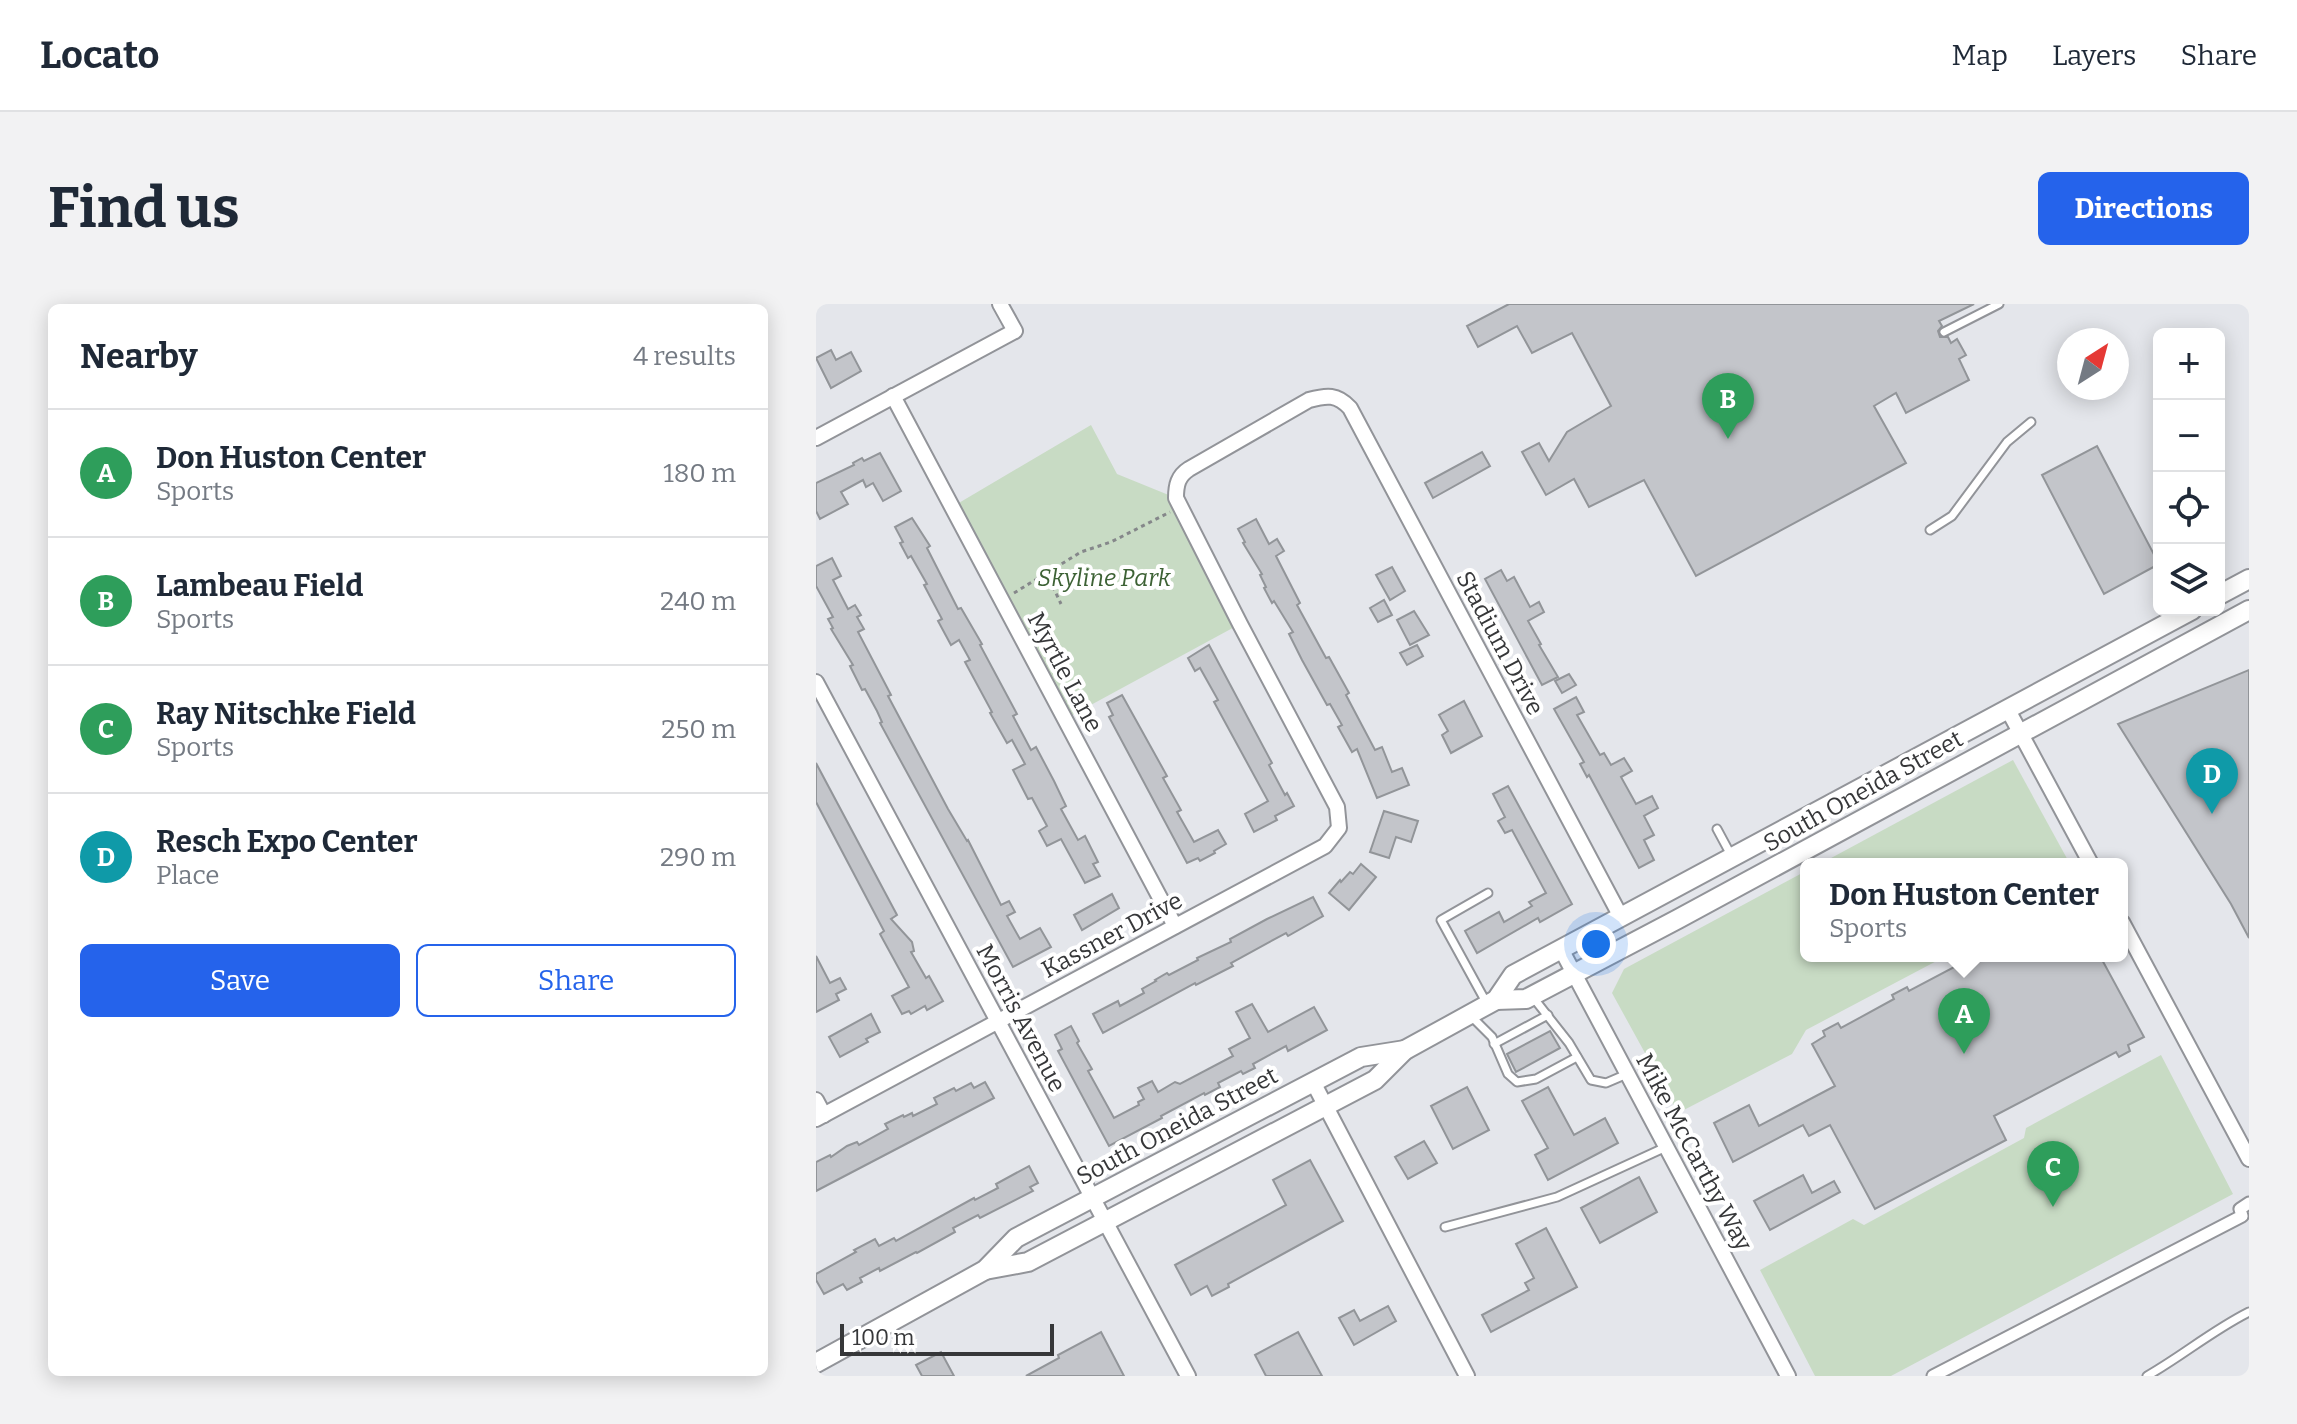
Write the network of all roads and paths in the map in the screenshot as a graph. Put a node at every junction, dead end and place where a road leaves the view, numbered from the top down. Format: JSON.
{"nodes":[{"id":1,"x":1000,"y":304,"type":"edge"},
{"id":2,"x":1999,"y":304,"type":"edge"},
{"id":3,"x":1944,"y":332,"type":"dead end"},
{"id":4,"x":893,"y":396,"type":"junction"},
{"id":5,"x":2031,"y":422,"type":"dead end"},
{"id":6,"x":816,"y":438,"type":"edge"},
{"id":7,"x":1180,"y":505,"type":"junction"},
{"id":8,"x":1930,"y":530,"type":"dead end"},
{"id":9,"x":1046,"y":572,"type":"junction"},
{"id":10,"x":2249,"y":579,"type":"edge"},
{"id":11,"x":2225,"y":592,"type":"edge"},
{"id":12,"x":1002,"y":600,"type":"junction"},
{"id":13,"x":1061,"y":604,"type":"dead end"},
{"id":14,"x":2249,"y":610,"type":"edge"},
{"id":15,"x":2181,"y":616,"type":"edge"},
{"id":16,"x":816,"y":682,"type":"edge"},
{"id":17,"x":2008,"y":710,"type":"junction"},
{"id":18,"x":2021,"y":733,"type":"junction"},
{"id":19,"x":1717,"y":829,"type":"dead end"},
{"id":20,"x":1732,"y":857,"type":"junction"},
{"id":21,"x":2088,"y":858,"type":"edge"},
{"id":22,"x":1488,"y":893,"type":"dead end"},
{"id":23,"x":1621,"y":917,"type":"junction"},
{"id":24,"x":1175,"y":926,"type":"junction"},
{"id":25,"x":2128,"y":933,"type":"edge"},
{"id":26,"x":1561,"y":949,"type":"junction"},
{"id":27,"x":1574,"y":973,"type":"junction"},
{"id":28,"x":1532,"y":996,"type":"junction"},
{"id":29,"x":1492,"y":1002,"type":"junction"},
{"id":30,"x":1470,"y":1014,"type":"junction"},
{"id":31,"x":1548,"y":1015,"type":"junction"},
{"id":32,"x":998,"y":1021,"type":"junction"},
{"id":33,"x":1494,"y":1044,"type":"junction"},
{"id":34,"x":1405,"y":1050,"type":"junction"},
{"id":35,"x":1577,"y":1057,"type":"junction"},
{"id":36,"x":1627,"y":1074,"type":"junction"},
{"id":37,"x":1313,"y":1082,"type":"junction"},
{"id":38,"x":816,"y":1100,"type":"edge"},
{"id":39,"x":1325,"y":1107,"type":"junction"},
{"id":40,"x":820,"y":1117,"type":"edge"},
{"id":41,"x":1666,"y":1147,"type":"junction"},
{"id":42,"x":2249,"y":1159,"type":"edge"},
{"id":43,"x":1092,"y":1198,"type":"junction"},
{"id":44,"x":2249,"y":1203,"type":"edge"},
{"id":45,"x":1106,"y":1223,"type":"junction"},
{"id":46,"x":1445,"y":1227,"type":"dead end"},
{"id":47,"x":985,"y":1270,"type":"junction"},
{"id":48,"x":2249,"y":1312,"type":"edge"},
{"id":49,"x":816,"y":1363,"type":"edge"},
{"id":50,"x":1188,"y":1376,"type":"edge"},
{"id":51,"x":1467,"y":1376,"type":"edge"},
{"id":52,"x":1788,"y":1376,"type":"edge"},
{"id":53,"x":1933,"y":1376,"type":"edge"},
{"id":54,"x":2147,"y":1376,"type":"edge"}],
"edges":[{"from":1,"to":4,"type":"street"},
{"from":2,"to":3,"type":"lane"},
{"from":4,"to":6,"type":"street"},
{"from":4,"to":12,"type":"street","name":"Myrtle Lane"},
{"from":5,"to":8,"type":"lane"},
{"from":7,"to":9,"type":"path"},
{"from":7,"to":23,"type":"street","name":"Stadium Drive"},
{"from":7,"to":24,"type":"street","name":"Kassner Drive"},
{"from":9,"to":12,"type":"path"},
{"from":9,"to":13,"type":"path"},
{"from":10,"to":11,"type":"street"},
{"from":12,"to":24,"type":"street","name":"Myrtle Lane"},
{"from":14,"to":18,"type":"street","name":"South Oneida Street"},
{"from":15,"to":17,"type":"street","name":"South Oneida Street"},
{"from":16,"to":32,"type":"street","name":"Morris Avenue"},
{"from":17,"to":18,"type":"street"},
{"from":17,"to":20,"type":"street","name":"South Oneida Street"},
{"from":18,"to":21,"type":"street"},
{"from":18,"to":27,"type":"street","name":"South Oneida Street"},
{"from":19,"to":20,"type":"lane"},
{"from":20,"to":23,"type":"street","name":"South Oneida Street"},
{"from":22,"to":29,"type":"lane"},
{"from":23,"to":26,"type":"street","name":"South Oneida Street"},
{"from":24,"to":32,"type":"street","name":"Kassner Drive"},
{"from":25,"to":42,"type":"street"},
{"from":26,"to":27,"type":"street","name":"Mike McCarthy Way"},
{"from":26,"to":29,"type":"street","name":"South Oneida Street"},
{"from":27,"to":28,"type":"street","name":"South Oneida Street"},
{"from":27,"to":36,"type":"street","name":"Mike McCarthy Way"},
{"from":28,"to":29,"type":"street","name":"South Oneida Street"},
{"from":28,"to":31,"type":"lane"},
{"from":29,"to":30,"type":"street","name":"South Oneida Street"},
{"from":30,"to":33,"type":"lane"},
{"from":30,"to":34,"type":"street","name":"South Oneida Street"},
{"from":31,"to":33,"type":"lane"},
{"from":31,"to":35,"type":"lane"},
{"from":32,"to":40,"type":"street","name":"Kassner Drive"},
{"from":32,"to":43,"type":"street","name":"Morris Avenue"},
{"from":33,"to":35,"type":"lane"},
{"from":34,"to":37,"type":"street","name":"South Oneida Street"},
{"from":34,"to":39,"type":"street","name":"South Oneida Street"},
{"from":35,"to":36,"type":"lane"},
{"from":36,"to":41,"type":"street","name":"Mike McCarthy Way"},
{"from":37,"to":39,"type":"street"},
{"from":37,"to":43,"type":"street","name":"South Oneida Street"},
{"from":38,"to":40,"type":"street"},
{"from":39,"to":45,"type":"street","name":"South Oneida Street"},
{"from":39,"to":51,"type":"street"},
{"from":41,"to":46,"type":"lane"},
{"from":41,"to":52,"type":"street","name":"Mike McCarthy Way"},
{"from":43,"to":45,"type":"street","name":"Morris Avenue"},
{"from":43,"to":47,"type":"street","name":"South Oneida Street"},
{"from":44,"to":53,"type":"street"},
{"from":45,"to":47,"type":"street","name":"South Oneida Street"},
{"from":45,"to":50,"type":"street","name":"Morris Avenue"},
{"from":47,"to":49,"type":"street","name":"South Oneida Street"},
{"from":48,"to":54,"type":"lane"}]}
